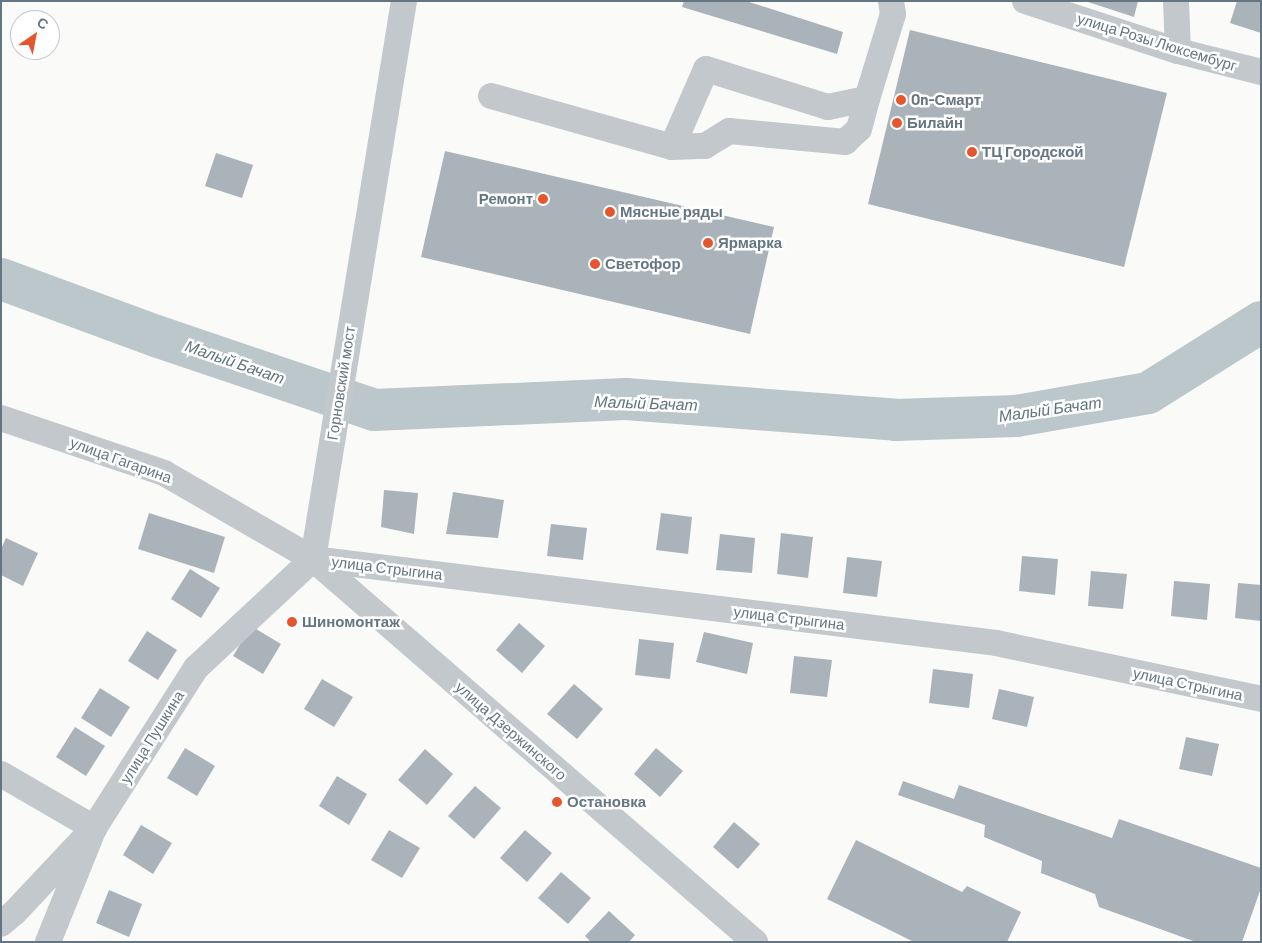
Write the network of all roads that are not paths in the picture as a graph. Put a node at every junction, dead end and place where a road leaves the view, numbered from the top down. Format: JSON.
{"nodes":[{"id":1,"x":404,"y":1,"type":"edge"},
{"id":2,"x":891,"y":1,"type":"edge"},
{"id":3,"x":1026,"y":1,"type":"edge"},
{"id":4,"x":1176,"y":1,"type":"edge"},
{"id":5,"x":1178,"y":52,"type":"junction"},
{"id":6,"x":1261,"y":72,"type":"edge"},
{"id":7,"x":491,"y":96,"type":"dead end"},
{"id":8,"x":867,"y":99,"type":"junction"},
{"id":9,"x":672,"y":147,"type":"junction"},
{"id":10,"x":1,"y":418,"type":"edge"},
{"id":11,"x":313,"y":559,"type":"junction"},
{"id":12,"x":1261,"y":699,"type":"edge"},
{"id":13,"x":1,"y":774,"type":"edge"},
{"id":14,"x":94,"y":828,"type":"junction"},
{"id":15,"x":1,"y":924,"type":"edge"},
{"id":16,"x":48,"y":942,"type":"edge"},
{"id":17,"x":755,"y":942,"type":"edge"}],
"edges":[{"from":1,"to":11,"type":"street","name":"Горновский мост"},
{"from":2,"to":8,"type":"street"},
{"from":3,"to":5,"type":"street","name":"улица Розы Люксембург"},
{"from":4,"to":5,"type":"street"},
{"from":5,"to":6,"type":"street","name":"улица Розы Люксембург"},
{"from":7,"to":9,"type":"street"},
{"from":8,"to":9,"type":"street"},
{"from":8,"to":9,"type":"street"},
{"from":10,"to":11,"type":"street","name":"улица Гагарина"},
{"from":11,"to":12,"type":"street","name":"улица Стрыгина"},
{"from":11,"to":14,"type":"street","name":"улица Пушкина"},
{"from":11,"to":17,"type":"street","name":"улица Дзержинского"},
{"from":13,"to":14,"type":"street"},
{"from":14,"to":15,"type":"street","name":"улица Пушкина"},
{"from":14,"to":16,"type":"street"}]}
